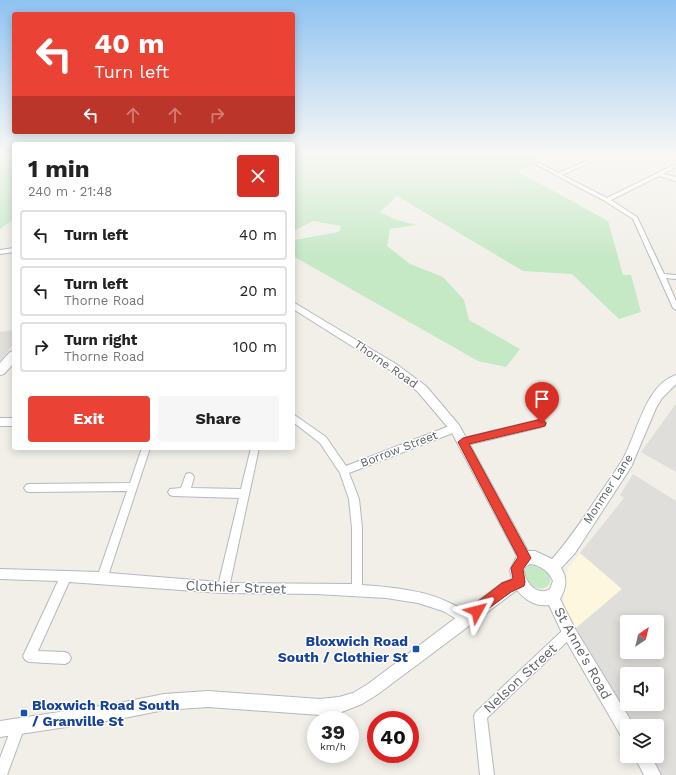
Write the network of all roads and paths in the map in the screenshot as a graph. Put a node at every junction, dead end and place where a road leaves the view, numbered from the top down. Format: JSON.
{"nodes":[{"id":1,"x":586,"y":189,"type":"edge"},
{"id":2,"x":629,"y":189,"type":"edge"},
{"id":3,"x":607,"y":200,"type":"junction"},
{"id":4,"x":12,"y":250,"type":"edge"},
{"id":5,"x":0,"y":252,"type":"edge"},
{"id":6,"x":663,"y":276,"type":"junction"},
{"id":7,"x":676,"y":277,"type":"edge"},
{"id":8,"x":295,"y":306,"type":"edge"},
{"id":9,"x":676,"y":308,"type":"edge"},
{"id":10,"x":12,"y":357,"type":"edge"},
{"id":11,"x":0,"y":371,"type":"edge"},
{"id":12,"x":671,"y":382,"type":"edge"},
{"id":13,"x":295,"y":418,"type":"edge"},
{"id":14,"x":0,"y":422,"type":"edge"},
{"id":15,"x":12,"y":422,"type":"edge"},
{"id":16,"x":542,"y":423,"type":"dead end"},
{"id":17,"x":455,"y":428,"type":"junction"},
{"id":18,"x":463,"y":442,"type":"junction"},
{"id":19,"x":145,"y":450,"type":"edge"},
{"id":20,"x":255,"y":450,"type":"edge"},
{"id":21,"x":344,"y":471,"type":"junction"},
{"id":22,"x":189,"y":478,"type":"dead end"},
{"id":23,"x":132,"y":487,"type":"junction"},
{"id":24,"x":29,"y":488,"type":"dead end"},
{"id":25,"x":173,"y":492,"type":"dead end"},
{"id":26,"x":185,"y":492,"type":"junction"},
{"id":27,"x":245,"y":494,"type":"junction"},
{"id":28,"x":525,"y":558,"type":"junction"},
{"id":29,"x":552,"y":567,"type":"junction"},
{"id":30,"x":0,"y":574,"type":"edge"},
{"id":31,"x":66,"y":576,"type":"junction"},
{"id":32,"x":102,"y":578,"type":"junction"},
{"id":33,"x":519,"y":582,"type":"junction"},
{"id":34,"x":223,"y":588,"type":"junction"},
{"id":35,"x":357,"y":590,"type":"junction"},
{"id":36,"x":552,"y":596,"type":"junction"},
{"id":37,"x":467,"y":619,"type":"junction"},
{"id":38,"x":569,"y":632,"type":"junction"},
{"id":39,"x":65,"y":658,"type":"dead end"},
{"id":40,"x":620,"y":719,"type":"edge"},
{"id":41,"x":19,"y":726,"type":"junction"},
{"id":42,"x":0,"y":729,"type":"edge"},
{"id":43,"x":646,"y":763,"type":"edge"},
{"id":44,"x":0,"y":774,"type":"edge"},
{"id":45,"x":487,"y":775,"type":"edge"},
{"id":46,"x":653,"y":775,"type":"edge"}],
"edges":[{"from":1,"to":3,"type":"street"},
{"from":2,"to":3,"type":"street"},
{"from":3,"to":6,"type":"street"},
{"from":4,"to":5,"type":"street"},
{"from":6,"to":7,"type":"street"},
{"from":6,"to":9,"type":"street"},
{"from":8,"to":17,"type":"street","name":"Thorne Road"},
{"from":10,"to":11,"type":"main road"},
{"from":12,"to":29,"type":"street","name":"Monmer Lane"},
{"from":13,"to":21,"type":"street"},
{"from":14,"to":15,"type":"street"},
{"from":16,"to":18,"type":"street"},
{"from":17,"to":18,"type":"street","name":"Thorne Road"},
{"from":17,"to":21,"type":"street","name":"Borrow Street"},
{"from":18,"to":28,"type":"street","name":"Thorne Road"},
{"from":19,"to":23,"type":"street"},
{"from":20,"to":27,"type":"street"},
{"from":21,"to":35,"type":"street"},
{"from":22,"to":26,"type":"street"},
{"from":23,"to":24,"type":"street"},
{"from":23,"to":32,"type":"street"},
{"from":25,"to":26,"type":"street"},
{"from":26,"to":27,"type":"street"},
{"from":27,"to":34,"type":"street"},
{"from":28,"to":29,"type":"street"},
{"from":28,"to":33,"type":"street"},
{"from":29,"to":36,"type":"street"},
{"from":30,"to":31,"type":"street","name":"Clothier Street"},
{"from":31,"to":32,"type":"street","name":"Clothier Street"},
{"from":31,"to":39,"type":"street"},
{"from":32,"to":34,"type":"street","name":"Clothier Street"},
{"from":33,"to":36,"type":"street"},
{"from":33,"to":37,"type":"street"},
{"from":34,"to":35,"type":"street","name":"Clothier Street"},
{"from":35,"to":37,"type":"street","name":"Clothier Street"},
{"from":36,"to":38,"type":"street","name":"St Anne's Road"},
{"from":37,"to":41,"type":"street"},
{"from":38,"to":40,"type":"street","name":"St Anne's Road"},
{"from":38,"to":45,"type":"street","name":"Nelson Street"},
{"from":41,"to":42,"type":"street"},
{"from":41,"to":44,"type":"street"},
{"from":43,"to":46,"type":"street"}]}
